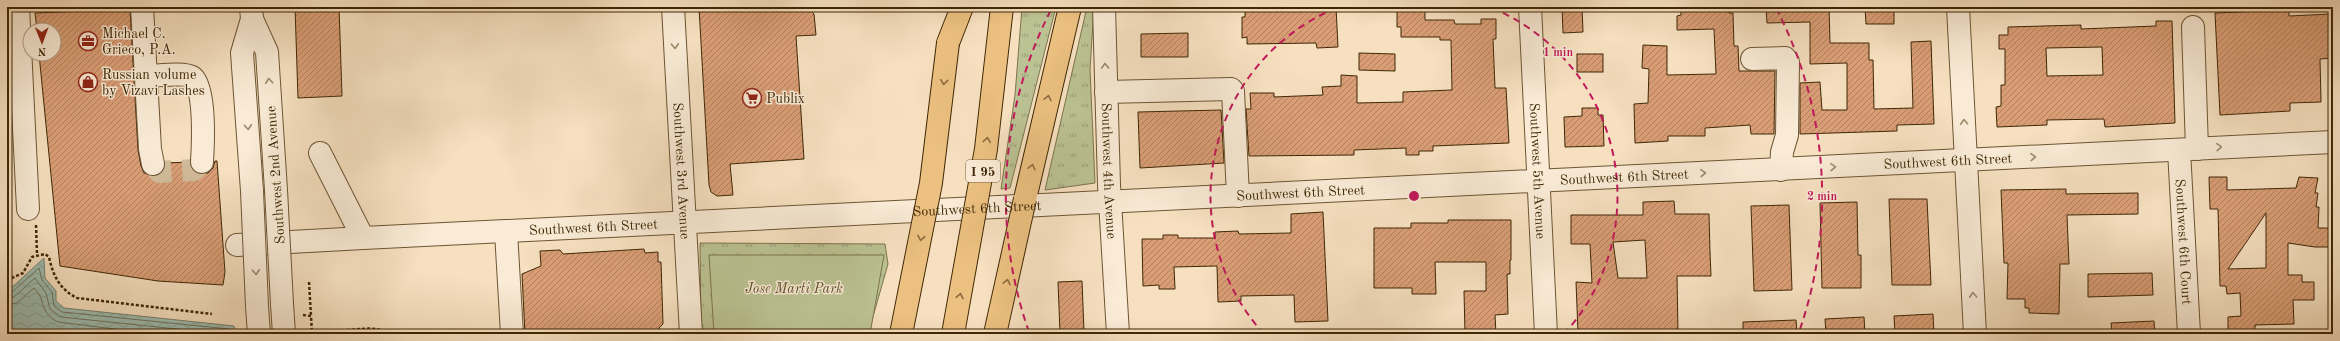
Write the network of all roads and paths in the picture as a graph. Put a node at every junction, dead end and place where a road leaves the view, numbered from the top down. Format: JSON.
{"nodes":[{"id":1,"x":18,"y":7,"type":"edge"},
{"id":2,"x":142,"y":7,"type":"edge"},
{"id":3,"x":673,"y":7,"type":"edge"},
{"id":4,"x":947,"y":7,"type":"edge"},
{"id":5,"x":962,"y":7,"type":"edge"},
{"id":6,"x":1002,"y":7,"type":"edge"},
{"id":7,"x":1070,"y":7,"type":"edge"},
{"id":8,"x":1104,"y":7,"type":"edge"},
{"id":9,"x":1530,"y":7,"type":"edge"},
{"id":10,"x":1958,"y":7,"type":"edge"},
{"id":11,"x":251,"y":13,"type":"edge"},
{"id":12,"x":2193,"y":27,"type":"dead end"},
{"id":13,"x":948,"y":43,"type":"junction"},
{"id":14,"x":1752,"y":59,"type":"dead end"},
{"id":15,"x":146,"y":76,"type":"junction"},
{"id":16,"x":1106,"y":92,"type":"junction"},
{"id":17,"x":2333,"y":142,"type":"edge"},
{"id":18,"x":2188,"y":149,"type":"junction"},
{"id":19,"x":320,"y":153,"type":"dead end"},
{"id":20,"x":1966,"y":161,"type":"junction"},
{"id":21,"x":202,"y":162,"type":"dead end"},
{"id":22,"x":152,"y":164,"type":"dead end"},
{"id":23,"x":1781,"y":170,"type":"junction"},
{"id":24,"x":1539,"y":181,"type":"junction"},
{"id":25,"x":1238,"y":196,"type":"junction"},
{"id":26,"x":1110,"y":203,"type":"junction"},
{"id":27,"x":28,"y":208,"type":"joint"},
{"id":28,"x":686,"y":223,"type":"junction"},
{"id":29,"x":506,"y":232,"type":"junction"},
{"id":30,"x":363,"y":238,"type":"junction"},
{"id":31,"x":237,"y":245,"type":"dead end"},
{"id":32,"x":37,"y":254,"type":"junction"},
{"id":33,"x":7,"y":280,"type":"edge"},
{"id":34,"x":309,"y":282,"type":"dead end"},
{"id":35,"x":212,"y":314,"type":"dead end"},
{"id":36,"x":303,"y":316,"type":"dead end"},
{"id":37,"x":311,"y":316,"type":"junction"},
{"id":38,"x":259,"y":334,"type":"edge"},
{"id":39,"x":284,"y":334,"type":"edge"},
{"id":40,"x":312,"y":334,"type":"edge"},
{"id":41,"x":346,"y":334,"type":"edge"},
{"id":42,"x":387,"y":334,"type":"edge"},
{"id":43,"x":512,"y":334,"type":"edge"},
{"id":44,"x":691,"y":334,"type":"edge"},
{"id":45,"x":901,"y":334,"type":"edge"},
{"id":46,"x":953,"y":334,"type":"edge"},
{"id":47,"x":995,"y":334,"type":"edge"},
{"id":48,"x":1118,"y":334,"type":"edge"},
{"id":49,"x":1546,"y":334,"type":"edge"},
{"id":50,"x":1975,"y":334,"type":"edge"},
{"id":51,"x":2189,"y":334,"type":"edge"}],
"edges":[{"from":1,"to":27,"type":"street"},
{"from":2,"to":15,"type":"street"},
{"from":3,"to":28,"type":"street","name":"Southwest 3rd Avenue","one_way":true},
{"from":4,"to":13,"type":"highway"},
{"from":5,"to":13,"type":"highway"},
{"from":46,"to":6,"type":"highway","number":"I 95","one_way":true,"bridge":true},
{"from":47,"to":7,"type":"highway","one_way":true,"bridge":true},
{"from":16,"to":8,"type":"street","name":"Southwest 4th Avenue","one_way":true},
{"from":9,"to":24,"type":"street","name":"Southwest 5th Avenue"},
{"from":20,"to":10,"type":"street","one_way":true},
{"from":11,"to":38,"type":"street","name":"Southwest 2nd Avenue","one_way":true,"bridge":true},
{"from":39,"to":11,"type":"street","name":"Southwest 2nd Avenue","one_way":true,"bridge":true},
{"from":12,"to":18,"type":"street","name":"Southwest 6th Court"},
{"from":13,"to":45,"type":"highway","one_way":true,"bridge":true},
{"from":14,"to":23,"type":"street"},
{"from":15,"to":21,"type":"street"},
{"from":15,"to":22,"type":"street"},
{"from":16,"to":25,"type":"street"},
{"from":16,"to":26,"type":"street","name":"Southwest 4th Avenue"},
{"from":18,"to":17,"type":"street","name":"Southwest 6th Street","one_way":true},
{"from":20,"to":18,"type":"street","name":"Southwest 6th Street","one_way":true},
{"from":18,"to":51,"type":"street","name":"Southwest 6th Court"},
{"from":19,"to":30,"type":"street"},
{"from":23,"to":20,"type":"street","name":"Southwest 6th Street","one_way":true},
{"from":50,"to":20,"type":"street","one_way":true},
{"from":24,"to":23,"type":"street","name":"Southwest 6th Street","one_way":true},
{"from":24,"to":25,"type":"street","name":"Southwest 6th Street"},
{"from":24,"to":49,"type":"street","name":"Southwest 5th Avenue"},
{"from":25,"to":26,"type":"street","name":"Southwest 6th Street"},
{"from":26,"to":28,"type":"street","name":"Southwest 6th Street"},
{"from":26,"to":48,"type":"street","name":"Southwest 4th Avenue"},
{"from":27,"to":32,"type":"path"},
{"from":28,"to":29,"type":"street","name":"Southwest 6th Street"},
{"from":28,"to":44,"type":"street","name":"Southwest 3rd Avenue"},
{"from":29,"to":30,"type":"street","name":"Southwest 6th Street"},
{"from":29,"to":43,"type":"street"},
{"from":30,"to":31,"type":"street","name":"Southwest 6th Street"},
{"from":32,"to":33,"type":"path"},
{"from":32,"to":35,"type":"path"},
{"from":34,"to":37,"type":"path"},
{"from":36,"to":37,"type":"path"},
{"from":37,"to":40,"type":"path"},
{"from":41,"to":42,"type":"path"}]}
